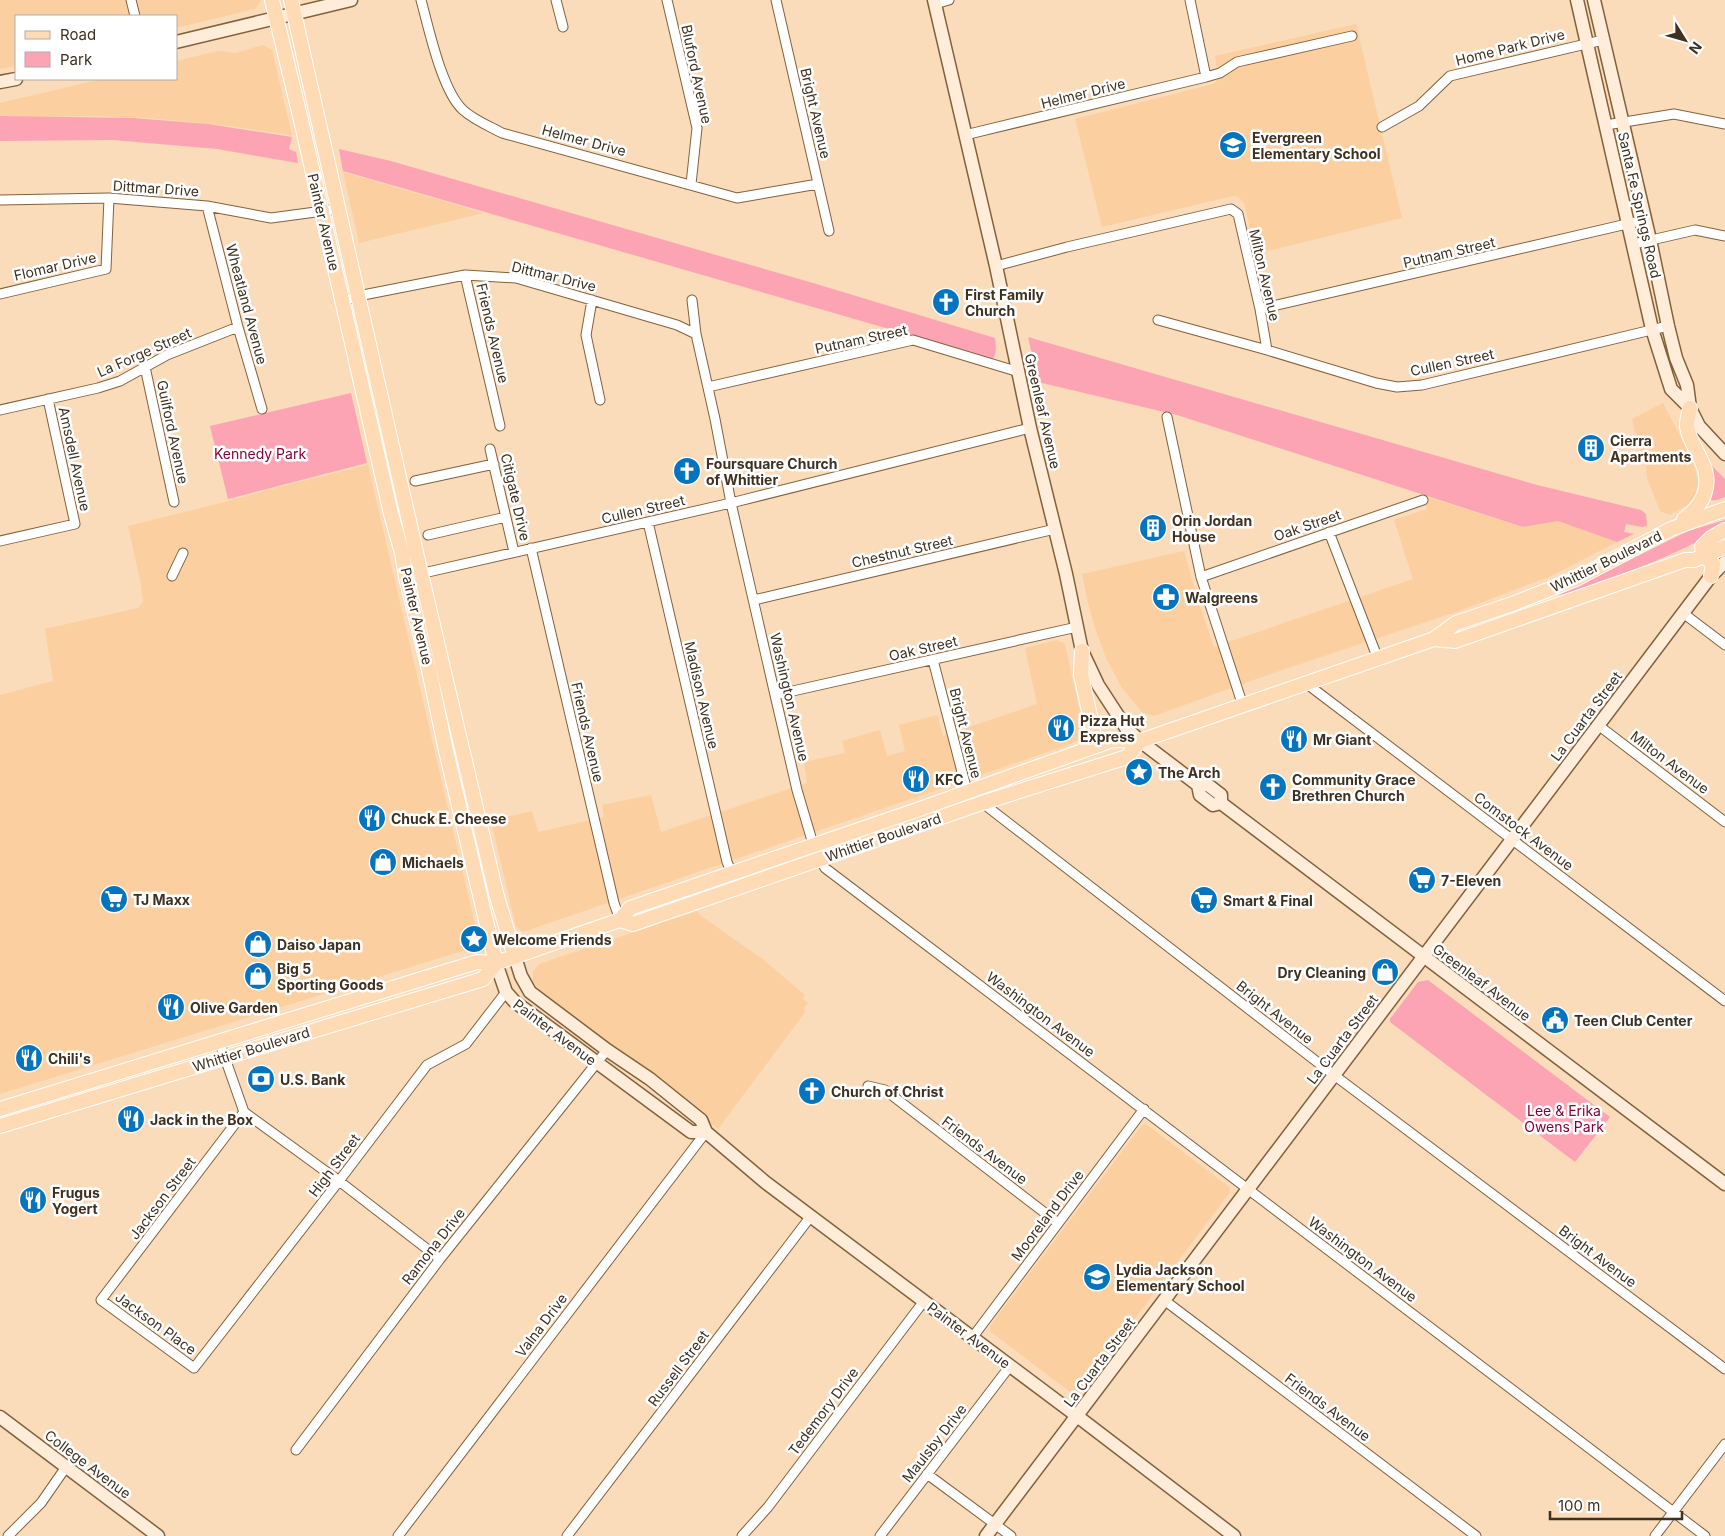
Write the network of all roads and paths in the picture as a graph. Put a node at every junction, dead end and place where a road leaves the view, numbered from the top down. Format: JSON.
{"nodes":[{"id":1,"x":131,"y":0,"type":"edge"},
{"id":2,"x":272,"y":0,"type":"edge"},
{"id":3,"x":291,"y":0,"type":"edge"},
{"id":4,"x":352,"y":0,"type":"edge"},
{"id":5,"x":421,"y":0,"type":"edge"},
{"id":6,"x":556,"y":0,"type":"edge"},
{"id":7,"x":667,"y":0,"type":"edge"},
{"id":8,"x":776,"y":0,"type":"edge"},
{"id":9,"x":949,"y":0,"type":"edge"},
{"id":10,"x":1190,"y":0,"type":"edge"},
{"id":11,"x":1577,"y":0,"type":"edge"},
{"id":12,"x":1594,"y":0,"type":"edge"},
{"id":13,"x":935,"y":2,"type":"edge"},
{"id":14,"x":135,"y":15,"type":"edge"},
{"id":15,"x":294,"y":15,"type":"junction"},
{"id":16,"x":276,"y":19,"type":"junction"},
{"id":17,"x":562,"y":27,"type":"dead end"},
{"id":18,"x":1352,"y":36,"type":"dead end"},
{"id":19,"x":1603,"y":40,"type":"junction"},
{"id":20,"x":178,"y":42,"type":"edge"},
{"id":21,"x":1587,"y":42,"type":"junction"},
{"id":22,"x":1206,"y":77,"type":"junction"},
{"id":23,"x":15,"y":79,"type":"edge"},
{"id":24,"x":0,"y":82,"type":"edge"},
{"id":25,"x":1622,"y":123,"type":"junction"},
{"id":26,"x":1725,"y":124,"type":"edge"},
{"id":27,"x":1606,"y":125,"type":"junction"},
{"id":28,"x":1382,"y":127,"type":"dead end"},
{"id":29,"x":965,"y":135,"type":"junction"},
{"id":30,"x":691,"y":184,"type":"junction"},
{"id":31,"x":818,"y":184,"type":"junction"},
{"id":32,"x":109,"y":198,"type":"junction"},
{"id":33,"x":0,"y":200,"type":"edge"},
{"id":34,"x":207,"y":206,"type":"junction"},
{"id":35,"x":338,"y":209,"type":"junction"},
{"id":36,"x":321,"y":211,"type":"junction"},
{"id":37,"x":1644,"y":220,"type":"junction"},
{"id":38,"x":1628,"y":224,"type":"junction"},
{"id":39,"x":829,"y":231,"type":"dead end"},
{"id":40,"x":1725,"y":236,"type":"edge"},
{"id":41,"x":1650,"y":240,"type":"junction"},
{"id":42,"x":1634,"y":244,"type":"junction"},
{"id":43,"x":996,"y":266,"type":"junction"},
{"id":44,"x":465,"y":275,"type":"junction"},
{"id":45,"x":0,"y":294,"type":"edge"},
{"id":46,"x":358,"y":296,"type":"junction"},
{"id":47,"x":592,"y":300,"type":"junction"},
{"id":48,"x":692,"y":300,"type":"dead end"},
{"id":49,"x":343,"y":301,"type":"junction"},
{"id":50,"x":1260,"y":309,"type":"junction"},
{"id":51,"x":1158,"y":320,"type":"dead end"},
{"id":52,"x":1668,"y":326,"type":"junction"},
{"id":53,"x":238,"y":327,"type":"junction"},
{"id":54,"x":1652,"y":329,"type":"junction"},
{"id":55,"x":696,"y":334,"type":"junction"},
{"id":56,"x":1267,"y":350,"type":"junction"},
{"id":57,"x":145,"y":367,"type":"junction"},
{"id":58,"x":1019,"y":372,"type":"junction"},
{"id":59,"x":708,"y":387,"type":"junction"},
{"id":60,"x":48,"y":399,"type":"junction"},
{"id":61,"x":600,"y":400,"type":"dead end"},
{"id":62,"x":1690,"y":408,"type":"junction"},
{"id":63,"x":262,"y":409,"type":"dead end"},
{"id":64,"x":0,"y":410,"type":"edge"},
{"id":65,"x":1167,"y":417,"type":"dead end"},
{"id":66,"x":500,"y":426,"type":"dead end"},
{"id":67,"x":1030,"y":428,"type":"junction"},
{"id":68,"x":490,"y":449,"type":"dead end"},
{"id":69,"x":1725,"y":454,"type":"edge"},
{"id":70,"x":494,"y":464,"type":"junction"},
{"id":71,"x":415,"y":482,"type":"dead end"},
{"id":72,"x":1423,"y":500,"type":"dead end"},
{"id":73,"x":174,"y":502,"type":"dead end"},
{"id":74,"x":731,"y":503,"type":"junction"},
{"id":75,"x":1725,"y":509,"type":"edge"},
{"id":76,"x":506,"y":517,"type":"junction"},
{"id":77,"x":648,"y":522,"type":"junction"},
{"id":78,"x":1671,"y":528,"type":"junction"},
{"id":79,"x":1055,"y":529,"type":"junction"},
{"id":80,"x":1725,"y":530,"type":"edge"},
{"id":81,"x":1329,"y":532,"type":"junction"},
{"id":82,"x":428,"y":535,"type":"dead end"},
{"id":83,"x":1725,"y":537,"type":"edge"},
{"id":84,"x":0,"y":541,"type":"edge"},
{"id":85,"x":531,"y":548,"type":"junction"},
{"id":86,"x":1725,"y":548,"type":"edge"},
{"id":87,"x":1703,"y":551,"type":"junction"},
{"id":88,"x":514,"y":552,"type":"junction"},
{"id":89,"x":183,"y":553,"type":"dead end"},
{"id":90,"x":1725,"y":562,"type":"edge"},
{"id":91,"x":421,"y":574,"type":"junction"},
{"id":92,"x":172,"y":576,"type":"dead end"},
{"id":93,"x":1711,"y":576,"type":"junction"},
{"id":94,"x":406,"y":577,"type":"junction"},
{"id":95,"x":1201,"y":577,"type":"junction"},
{"id":96,"x":754,"y":600,"type":"junction"},
{"id":97,"x":1683,"y":613,"type":"junction"},
{"id":98,"x":418,"y":624,"type":"junction"},
{"id":99,"x":1077,"y":627,"type":"junction"},
{"id":100,"x":1434,"y":639,"type":"junction"},
{"id":101,"x":1725,"y":645,"type":"edge"},
{"id":102,"x":1082,"y":652,"type":"junction"},
{"id":103,"x":1378,"y":659,"type":"junction"},
{"id":104,"x":933,"y":660,"type":"junction"},
{"id":105,"x":444,"y":669,"type":"junction"},
{"id":106,"x":1307,"y":684,"type":"junction"},
{"id":107,"x":775,"y":695,"type":"junction"},
{"id":108,"x":1243,"y":706,"type":"junction"},
{"id":109,"x":1598,"y":725,"type":"junction"},
{"id":110,"x":1140,"y":741,"type":"junction"},
{"id":111,"x":1084,"y":750,"type":"junction"},
{"id":112,"x":967,"y":791,"type":"junction"},
{"id":113,"x":982,"y":803,"type":"junction"},
{"id":114,"x":1725,"y":822,"type":"edge"},
{"id":115,"x":1512,"y":839,"type":"junction"},
{"id":116,"x":814,"y":844,"type":"junction"},
{"id":117,"x":821,"y":859,"type":"junction"},
{"id":118,"x":732,"y":873,"type":"junction"},
{"id":119,"x":620,"y":920,"type":"junction"},
{"id":120,"x":1424,"y":956,"type":"junction"},
{"id":121,"x":515,"y":957,"type":"junction"},
{"id":122,"x":496,"y":963,"type":"junction"},
{"id":123,"x":506,"y":992,"type":"junction"},
{"id":124,"x":1725,"y":1001,"type":"edge"},
{"id":125,"x":219,"y":1041,"type":"junction"},
{"id":126,"x":607,"y":1050,"type":"junction"},
{"id":127,"x":225,"y":1057,"type":"junction"},
{"id":128,"x":597,"y":1064,"type":"junction"},
{"id":129,"x":1334,"y":1074,"type":"junction"},
{"id":130,"x":868,"y":1086,"type":"dead end"},
{"id":131,"x":0,"y":1109,"type":"edge"},
{"id":132,"x":1144,"y":1109,"type":"junction"},
{"id":133,"x":244,"y":1112,"type":"junction"},
{"id":134,"x":0,"y":1126,"type":"edge"},
{"id":135,"x":706,"y":1132,"type":"junction"},
{"id":136,"x":340,"y":1181,"type":"junction"},
{"id":137,"x":1725,"y":1184,"type":"edge"},
{"id":138,"x":1248,"y":1189,"type":"junction"},
{"id":139,"x":811,"y":1216,"type":"junction"},
{"id":140,"x":1058,"y":1223,"type":"junction"},
{"id":141,"x":440,"y":1259,"type":"junction"},
{"id":142,"x":101,"y":1300,"type":"joint"},
{"id":143,"x":1164,"y":1300,"type":"junction"},
{"id":144,"x":924,"y":1301,"type":"junction"},
{"id":145,"x":972,"y":1338,"type":"junction"},
{"id":146,"x":1010,"y":1366,"type":"junction"},
{"id":147,"x":194,"y":1368,"type":"joint"},
{"id":148,"x":1725,"y":1369,"type":"edge"},
{"id":149,"x":1077,"y":1416,"type":"junction"},
{"id":150,"x":0,"y":1417,"type":"edge"},
{"id":151,"x":1725,"y":1444,"type":"edge"},
{"id":152,"x":296,"y":1450,"type":"dead end"},
{"id":153,"x":66,"y":1467,"type":"junction"},
{"id":154,"x":927,"y":1474,"type":"junction"},
{"id":155,"x":1673,"y":1512,"type":"junction"},
{"id":156,"x":995,"y":1524,"type":"junction"},
{"id":157,"x":8,"y":1536,"type":"edge"},
{"id":158,"x":158,"y":1536,"type":"edge"},
{"id":159,"x":398,"y":1536,"type":"edge"},
{"id":160,"x":567,"y":1536,"type":"edge"},
{"id":161,"x":742,"y":1536,"type":"edge"},
{"id":162,"x":880,"y":1536,"type":"edge"},
{"id":163,"x":986,"y":1536,"type":"edge"},
{"id":164,"x":1011,"y":1536,"type":"edge"},
{"id":165,"x":1234,"y":1536,"type":"edge"},
{"id":166,"x":1476,"y":1536,"type":"edge"},
{"id":167,"x":1655,"y":1536,"type":"edge"},
{"id":168,"x":1705,"y":1536,"type":"edge"}],
"edges":[{"from":1,"to":14,"type":"street"},
{"from":2,"to":16,"type":"main road","name":"Painter Avenue"},
{"from":3,"to":15,"type":"main road","name":"Painter Avenue"},
{"from":4,"to":15,"type":"street"},
{"from":5,"to":30,"type":"street","name":"Helmer Drive"},
{"from":6,"to":17,"type":"street"},
{"from":7,"to":30,"type":"street","name":"Bluford Avenue"},
{"from":8,"to":31,"type":"street","name":"Bright Avenue"},
{"from":9,"to":13,"type":"street"},
{"from":10,"to":22,"type":"street"},
{"from":11,"to":21,"type":"street","name":"Santa Fe Springs Road"},
{"from":12,"to":19,"type":"street","name":"Santa Fe Springs Road"},
{"from":13,"to":29,"type":"street","name":"Greenleaf Avenue"},
{"from":15,"to":16,"type":"street"},
{"from":15,"to":35,"type":"main road","name":"Painter Avenue"},
{"from":16,"to":20,"type":"street"},
{"from":16,"to":36,"type":"main road","name":"Painter Avenue"},
{"from":18,"to":22,"type":"street","name":"Helmer Drive"},
{"from":19,"to":21,"type":"street","name":"Home Park Drive"},
{"from":19,"to":25,"type":"street","name":"Santa Fe Springs Road"},
{"from":21,"to":27,"type":"street","name":"Santa Fe Springs Road"},
{"from":21,"to":28,"type":"street","name":"Home Park Drive"},
{"from":22,"to":29,"type":"street","name":"Helmer Drive"},
{"from":23,"to":24,"type":"street"},
{"from":25,"to":26,"type":"street"},
{"from":25,"to":27,"type":"street"},
{"from":25,"to":37,"type":"street","name":"Santa Fe Springs Road"},
{"from":27,"to":38,"type":"street","name":"Santa Fe Springs Road"},
{"from":29,"to":43,"type":"street","name":"Greenleaf Avenue"},
{"from":30,"to":31,"type":"street","name":"Helmer Drive"},
{"from":31,"to":39,"type":"street","name":"Bright Avenue"},
{"from":32,"to":33,"type":"street","name":"Dittmar Drive"},
{"from":32,"to":34,"type":"street","name":"Dittmar Drive"},
{"from":32,"to":45,"type":"street","name":"Flomar Drive"},
{"from":34,"to":36,"type":"street","name":"Dittmar Drive"},
{"from":34,"to":53,"type":"street","name":"Wheatland Avenue"},
{"from":35,"to":36,"type":"street","name":"Dittmar Drive"},
{"from":35,"to":46,"type":"main road","name":"Painter Avenue"},
{"from":36,"to":49,"type":"main road","name":"Painter Avenue"},
{"from":37,"to":38,"type":"street","name":"Putnam Street"},
{"from":37,"to":41,"type":"street","name":"Santa Fe Springs Road"},
{"from":38,"to":42,"type":"street","name":"Santa Fe Springs Road"},
{"from":38,"to":50,"type":"street","name":"Putnam Street"},
{"from":40,"to":41,"type":"street"},
{"from":41,"to":42,"type":"street"},
{"from":41,"to":52,"type":"street","name":"Santa Fe Springs Road"},
{"from":42,"to":54,"type":"street","name":"Santa Fe Springs Road"},
{"from":43,"to":50,"type":"street","name":"Milton Avenue"},
{"from":43,"to":58,"type":"street","name":"Greenleaf Avenue"},
{"from":44,"to":46,"type":"street","name":"Dittmar Drive"},
{"from":44,"to":47,"type":"street","name":"Dittmar Drive"},
{"from":44,"to":66,"type":"street","name":"Friends Avenue"},
{"from":46,"to":49,"type":"street","name":"Dittmar Drive"},
{"from":46,"to":91,"type":"main road","name":"Painter Avenue"},
{"from":47,"to":55,"type":"street","name":"Dittmar Drive"},
{"from":47,"to":61,"type":"street"},
{"from":48,"to":55,"type":"street","name":"Washington Avenue"},
{"from":49,"to":94,"type":"main road","name":"Painter Avenue"},
{"from":50,"to":56,"type":"street","name":"Milton Avenue"},
{"from":51,"to":56,"type":"street","name":"Cullen Street"},
{"from":52,"to":54,"type":"street","name":"Cullen Street"},
{"from":52,"to":62,"type":"street","name":"Santa Fe Springs Road"},
{"from":53,"to":57,"type":"street","name":"La Forge Street"},
{"from":53,"to":63,"type":"street","name":"Wheatland Avenue"},
{"from":54,"to":56,"type":"street","name":"Cullen Street"},
{"from":54,"to":62,"type":"street","name":"Santa Fe Springs Road"},
{"from":55,"to":59,"type":"street","name":"Washington Avenue"},
{"from":57,"to":60,"type":"street","name":"La Forge Street"},
{"from":57,"to":73,"type":"street","name":"Guilford Avenue"},
{"from":58,"to":59,"type":"street","name":"Putnam Street"},
{"from":58,"to":67,"type":"street","name":"Greenleaf Avenue"},
{"from":59,"to":74,"type":"street","name":"Washington Avenue"},
{"from":60,"to":64,"type":"street","name":"La Forge Street"},
{"from":60,"to":84,"type":"street","name":"Amsdell Avenue"},
{"from":62,"to":69,"type":"street","name":"Santa Fe Springs Road"},
{"from":62,"to":78,"type":"main road"},
{"from":65,"to":95,"type":"street"},
{"from":67,"to":74,"type":"street","name":"Cullen Street"},
{"from":67,"to":79,"type":"street","name":"Greenleaf Avenue"},
{"from":68,"to":70,"type":"street","name":"Citigate Drive"},
{"from":70,"to":71,"type":"street"},
{"from":70,"to":76,"type":"street","name":"Citigate Drive"},
{"from":72,"to":81,"type":"street","name":"Oak Street"},
{"from":74,"to":77,"type":"street","name":"Cullen Street"},
{"from":74,"to":96,"type":"street","name":"Washington Avenue"},
{"from":75,"to":78,"type":"main road","name":"Whittier Boulevard"},
{"from":76,"to":82,"type":"street"},
{"from":76,"to":88,"type":"street","name":"Citigate Drive"},
{"from":77,"to":85,"type":"street","name":"Cullen Street"},
{"from":77,"to":118,"type":"street","name":"Madison Avenue"},
{"from":78,"to":100,"type":"main road","name":"Whittier Boulevard"},
{"from":79,"to":96,"type":"street","name":"Chestnut Street"},
{"from":79,"to":99,"type":"street","name":"Greenleaf Avenue"},
{"from":80,"to":87,"type":"main road"},
{"from":81,"to":95,"type":"street","name":"Oak Street"},
{"from":81,"to":103,"type":"street"},
{"from":83,"to":87,"type":"main road"},
{"from":85,"to":88,"type":"street","name":"Cullen Street"},
{"from":85,"to":119,"type":"street","name":"Friends Avenue"},
{"from":86,"to":87,"type":"main road","name":"Whittier Boulevard"},
{"from":87,"to":93,"type":"main road"},
{"from":87,"to":100,"type":"main road","name":"Whittier Boulevard"},
{"from":88,"to":91,"type":"street","name":"Cullen Street"},
{"from":89,"to":92,"type":"street"},
{"from":90,"to":93,"type":"street","name":"La Cuarta Street"},
{"from":91,"to":94,"type":"street","name":"Cullen Street"},
{"from":91,"to":105,"type":"main road","name":"Painter Avenue"},
{"from":93,"to":97,"type":"street","name":"La Cuarta Street"},
{"from":94,"to":98,"type":"main road","name":"Painter Avenue"},
{"from":95,"to":108,"type":"street"},
{"from":96,"to":107,"type":"street","name":"Washington Avenue"},
{"from":97,"to":101,"type":"street"},
{"from":97,"to":109,"type":"street","name":"La Cuarta Street"},
{"from":98,"to":105,"type":"main road"},
{"from":98,"to":122,"type":"main road","name":"Painter Avenue"},
{"from":99,"to":102,"type":"street","name":"Greenleaf Avenue"},
{"from":99,"to":104,"type":"street","name":"Oak Street"},
{"from":100,"to":103,"type":"main road","name":"Whittier Boulevard"},
{"from":102,"to":110,"type":"street","name":"Greenleaf Avenue"},
{"from":102,"to":111,"type":"main road"},
{"from":103,"to":106,"type":"main road","name":"Whittier Boulevard"},
{"from":104,"to":107,"type":"street","name":"Oak Street"},
{"from":104,"to":112,"type":"street","name":"Bright Avenue"},
{"from":105,"to":121,"type":"main road","name":"Painter Avenue"},
{"from":106,"to":108,"type":"main road","name":"Whittier Boulevard"},
{"from":106,"to":115,"type":"street","name":"Comstock Avenue"},
{"from":107,"to":116,"type":"street","name":"Washington Avenue"},
{"from":108,"to":110,"type":"main road","name":"Whittier Boulevard"},
{"from":109,"to":114,"type":"street","name":"Milton Avenue"},
{"from":109,"to":115,"type":"street","name":"La Cuarta Street"},
{"from":110,"to":111,"type":"main road","name":"Whittier Boulevard"},
{"from":110,"to":113,"type":"main road","name":"Whittier Boulevard"},
{"from":110,"to":120,"type":"street","name":"Greenleaf Avenue"},
{"from":111,"to":112,"type":"main road","name":"Whittier Boulevard"},
{"from":112,"to":113,"type":"street","name":"Bright Avenue"},
{"from":112,"to":116,"type":"main road","name":"Whittier Boulevard"},
{"from":113,"to":117,"type":"main road","name":"Whittier Boulevard"},
{"from":113,"to":129,"type":"street","name":"Bright Avenue"},
{"from":115,"to":120,"type":"street","name":"La Cuarta Street"},
{"from":115,"to":124,"type":"street","name":"Comstock Avenue"},
{"from":116,"to":117,"type":"street","name":"Washington Avenue"},
{"from":116,"to":118,"type":"main road","name":"Whittier Boulevard"},
{"from":117,"to":119,"type":"main road","name":"Whittier Boulevard"},
{"from":117,"to":132,"type":"street","name":"Washington Avenue"},
{"from":118,"to":119,"type":"main road","name":"Whittier Boulevard"},
{"from":119,"to":121,"type":"main road","name":"Whittier Boulevard"},
{"from":120,"to":129,"type":"street","name":"La Cuarta Street"},
{"from":120,"to":137,"type":"street","name":"Greenleaf Avenue"},
{"from":121,"to":122,"type":"main road","name":"Whittier Boulevard"},
{"from":121,"to":126,"type":"street","name":"Painter Avenue"},
{"from":122,"to":123,"type":"street","name":"Painter Avenue"},
{"from":122,"to":125,"type":"main road","name":"Whittier Boulevard"},
{"from":122,"to":127,"type":"main road","name":"Whittier Boulevard"},
{"from":123,"to":128,"type":"street","name":"Painter Avenue"},
{"from":123,"to":136,"type":"street","name":"High Street"},
{"from":125,"to":127,"type":"street"},
{"from":125,"to":131,"type":"main road","name":"Whittier Boulevard"},
{"from":126,"to":128,"type":"street","name":"Ramona Drive"},
{"from":126,"to":135,"type":"street","name":"Painter Avenue"},
{"from":127,"to":133,"type":"street"},
{"from":127,"to":134,"type":"main road","name":"Whittier Boulevard"},
{"from":128,"to":135,"type":"street","name":"Painter Avenue"},
{"from":128,"to":141,"type":"street","name":"Ramona Drive"},
{"from":129,"to":138,"type":"street","name":"La Cuarta Street"},
{"from":129,"to":148,"type":"street","name":"Bright Avenue"},
{"from":130,"to":140,"type":"street","name":"Friends Avenue"},
{"from":132,"to":138,"type":"street","name":"Washington Avenue"},
{"from":132,"to":140,"type":"street","name":"Mooreland Drive"},
{"from":133,"to":136,"type":"street"},
{"from":133,"to":142,"type":"street","name":"Jackson Street"},
{"from":135,"to":139,"type":"street","name":"Painter Avenue"},
{"from":135,"to":159,"type":"street","name":"Valna Drive"},
{"from":136,"to":141,"type":"street"},
{"from":136,"to":147,"type":"street","name":"High Street"},
{"from":138,"to":143,"type":"street","name":"La Cuarta Street"},
{"from":138,"to":155,"type":"street","name":"Washington Avenue"},
{"from":139,"to":144,"type":"street","name":"Painter Avenue"},
{"from":139,"to":160,"type":"street","name":"Russell Street"},
{"from":140,"to":145,"type":"street","name":"Mooreland Drive"},
{"from":141,"to":152,"type":"street","name":"Ramona Drive"},
{"from":142,"to":147,"type":"street","name":"Jackson Place"},
{"from":143,"to":149,"type":"street","name":"La Cuarta Street"},
{"from":143,"to":166,"type":"street","name":"Friends Avenue"},
{"from":144,"to":145,"type":"street","name":"Painter Avenue"},
{"from":144,"to":161,"type":"street","name":"Tedemory Drive"},
{"from":145,"to":146,"type":"street","name":"Painter Avenue"},
{"from":146,"to":149,"type":"street","name":"Painter Avenue"},
{"from":146,"to":154,"type":"street","name":"Maulsby Drive"},
{"from":149,"to":156,"type":"street","name":"La Cuarta Street"},
{"from":149,"to":165,"type":"street","name":"Painter Avenue"},
{"from":150,"to":153,"type":"street","name":"College Avenue"},
{"from":151,"to":155,"type":"street"},
{"from":153,"to":157,"type":"street"},
{"from":153,"to":158,"type":"street","name":"College Avenue"},
{"from":154,"to":156,"type":"street"},
{"from":154,"to":162,"type":"street","name":"Maulsby Drive"},
{"from":155,"to":167,"type":"street"},
{"from":155,"to":168,"type":"street","name":"Washington Avenue"},
{"from":156,"to":163,"type":"street","name":"La Cuarta Street"},
{"from":156,"to":164,"type":"street"}]}
